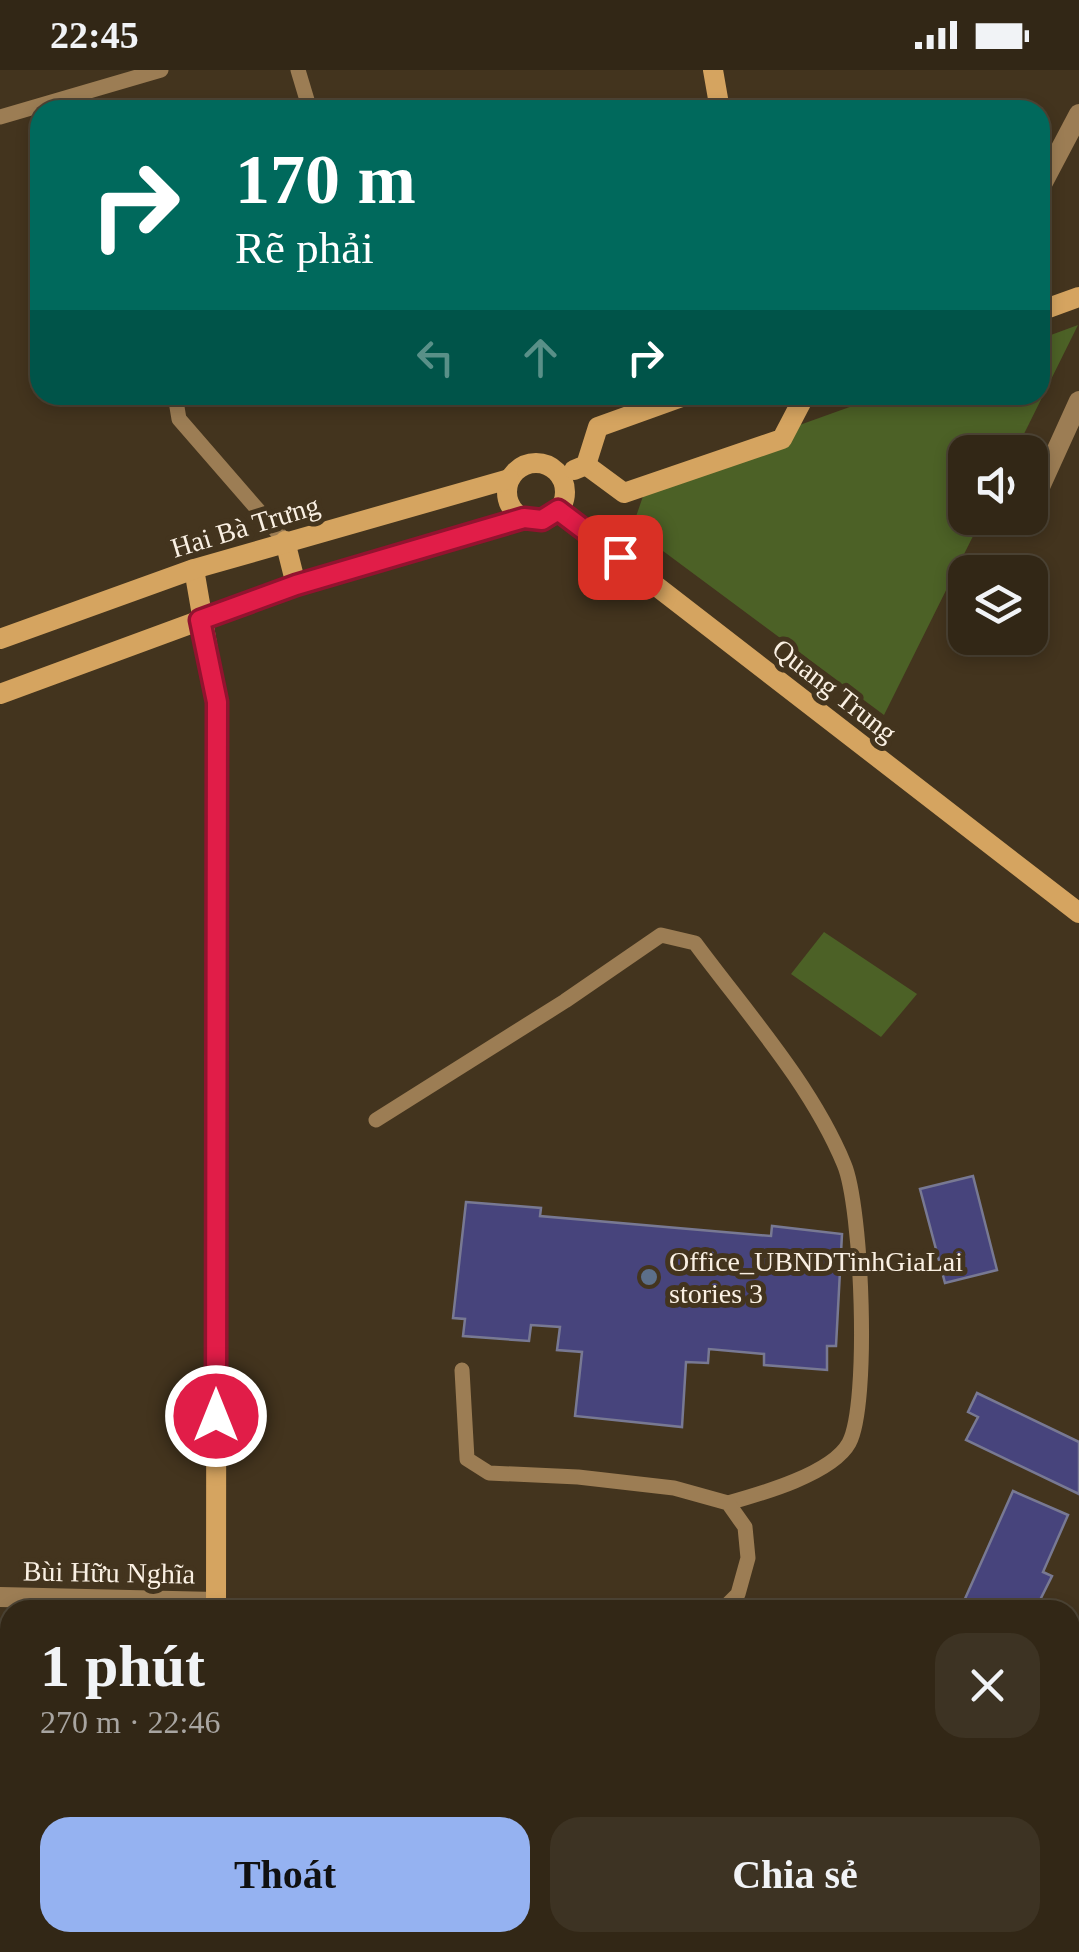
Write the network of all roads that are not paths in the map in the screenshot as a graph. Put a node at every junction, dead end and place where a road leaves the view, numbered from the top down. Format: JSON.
{"nodes":[{"id":1,"x":162,"y":70,"type":"edge"},
{"id":2,"x":298,"y":70,"type":"edge"},
{"id":3,"x":713,"y":70,"type":"edge"},
{"id":4,"x":59,"y":100,"type":"edge"},
{"id":5,"x":307,"y":100,"type":"edge"},
{"id":6,"x":718,"y":100,"type":"edge"},
{"id":7,"x":30,"y":108,"type":"edge"},
{"id":8,"x":1079,"y":114,"type":"edge"},
{"id":9,"x":0,"y":117,"type":"edge"},
{"id":10,"x":1050,"y":169,"type":"edge"},
{"id":11,"x":1079,"y":297,"type":"edge"},
{"id":12,"x":1050,"y":307,"type":"edge"},
{"id":13,"x":1078,"y":404,"type":"edge"},
{"id":14,"x":177,"y":405,"type":"edge"},
{"id":15,"x":659,"y":405,"type":"edge"},
{"id":16,"x":800,"y":405,"type":"edge"},
{"id":17,"x":586,"y":465,"type":"junction"},
{"id":18,"x":1048,"y":469,"type":"edge"},
{"id":19,"x":560,"y":476,"type":"junction"},
{"id":20,"x":509,"y":479,"type":"junction"},
{"id":21,"x":558,"y":510,"type":"junction"},
{"id":22,"x":524,"y":518,"type":"junction"},
{"id":23,"x":285,"y":542,"type":"junction"},
{"id":24,"x":194,"y":569,"type":"junction"},
{"id":25,"x":296,"y":585,"type":"junction"},
{"id":26,"x":200,"y":620,"type":"junction"},
{"id":27,"x":0,"y":639,"type":"edge"},
{"id":28,"x":0,"y":694,"type":"edge"},
{"id":29,"x":1079,"y":913,"type":"edge"},
{"id":30,"x":376,"y":1120,"type":"dead end"},
{"id":31,"x":462,"y":1370,"type":"dead end"},
{"id":32,"x":728,"y":1503,"type":"junction"},
{"id":33,"x":0,"y":1597,"type":"edge"},
{"id":34,"x":72,"y":1600,"type":"edge"},
{"id":35,"x":216,"y":1600,"type":"edge"},
{"id":36,"x":732,"y":1600,"type":"edge"}],
"edges":[{"from":1,"to":4,"type":"lane"},
{"from":2,"to":5,"type":"lane"},
{"from":3,"to":6,"type":"street"},
{"from":7,"to":9,"type":"lane"},
{"from":8,"to":10,"type":"street"},
{"from":11,"to":12,"type":"street"},
{"from":13,"to":18,"type":"street"},
{"from":14,"to":23,"type":"lane"},
{"from":15,"to":17,"type":"street"},
{"from":16,"to":17,"type":"street"},
{"from":17,"to":19,"type":"street"},
{"from":19,"to":20,"type":"street"},
{"from":19,"to":21,"type":"street"},
{"from":20,"to":22,"type":"street"},
{"from":20,"to":23,"type":"street","name":"Hai Bà Trưng"},
{"from":21,"to":22,"type":"street"},
{"from":21,"to":29,"type":"street","name":"Quang Trung"},
{"from":22,"to":25,"type":"street"},
{"from":23,"to":24,"type":"street","name":"Hai Bà Trưng"},
{"from":23,"to":25,"type":"street"},
{"from":24,"to":26,"type":"street"},
{"from":24,"to":27,"type":"street","name":"Hai Bà Trưng"},
{"from":25,"to":26,"type":"street"},
{"from":26,"to":28,"type":"street"},
{"from":26,"to":35,"type":"street"},
{"from":30,"to":32,"type":"lane"},
{"from":31,"to":32,"type":"lane"},
{"from":32,"to":36,"type":"lane"},
{"from":33,"to":34,"type":"street","name":"Bùi Hữu Nghĩa"}]}
